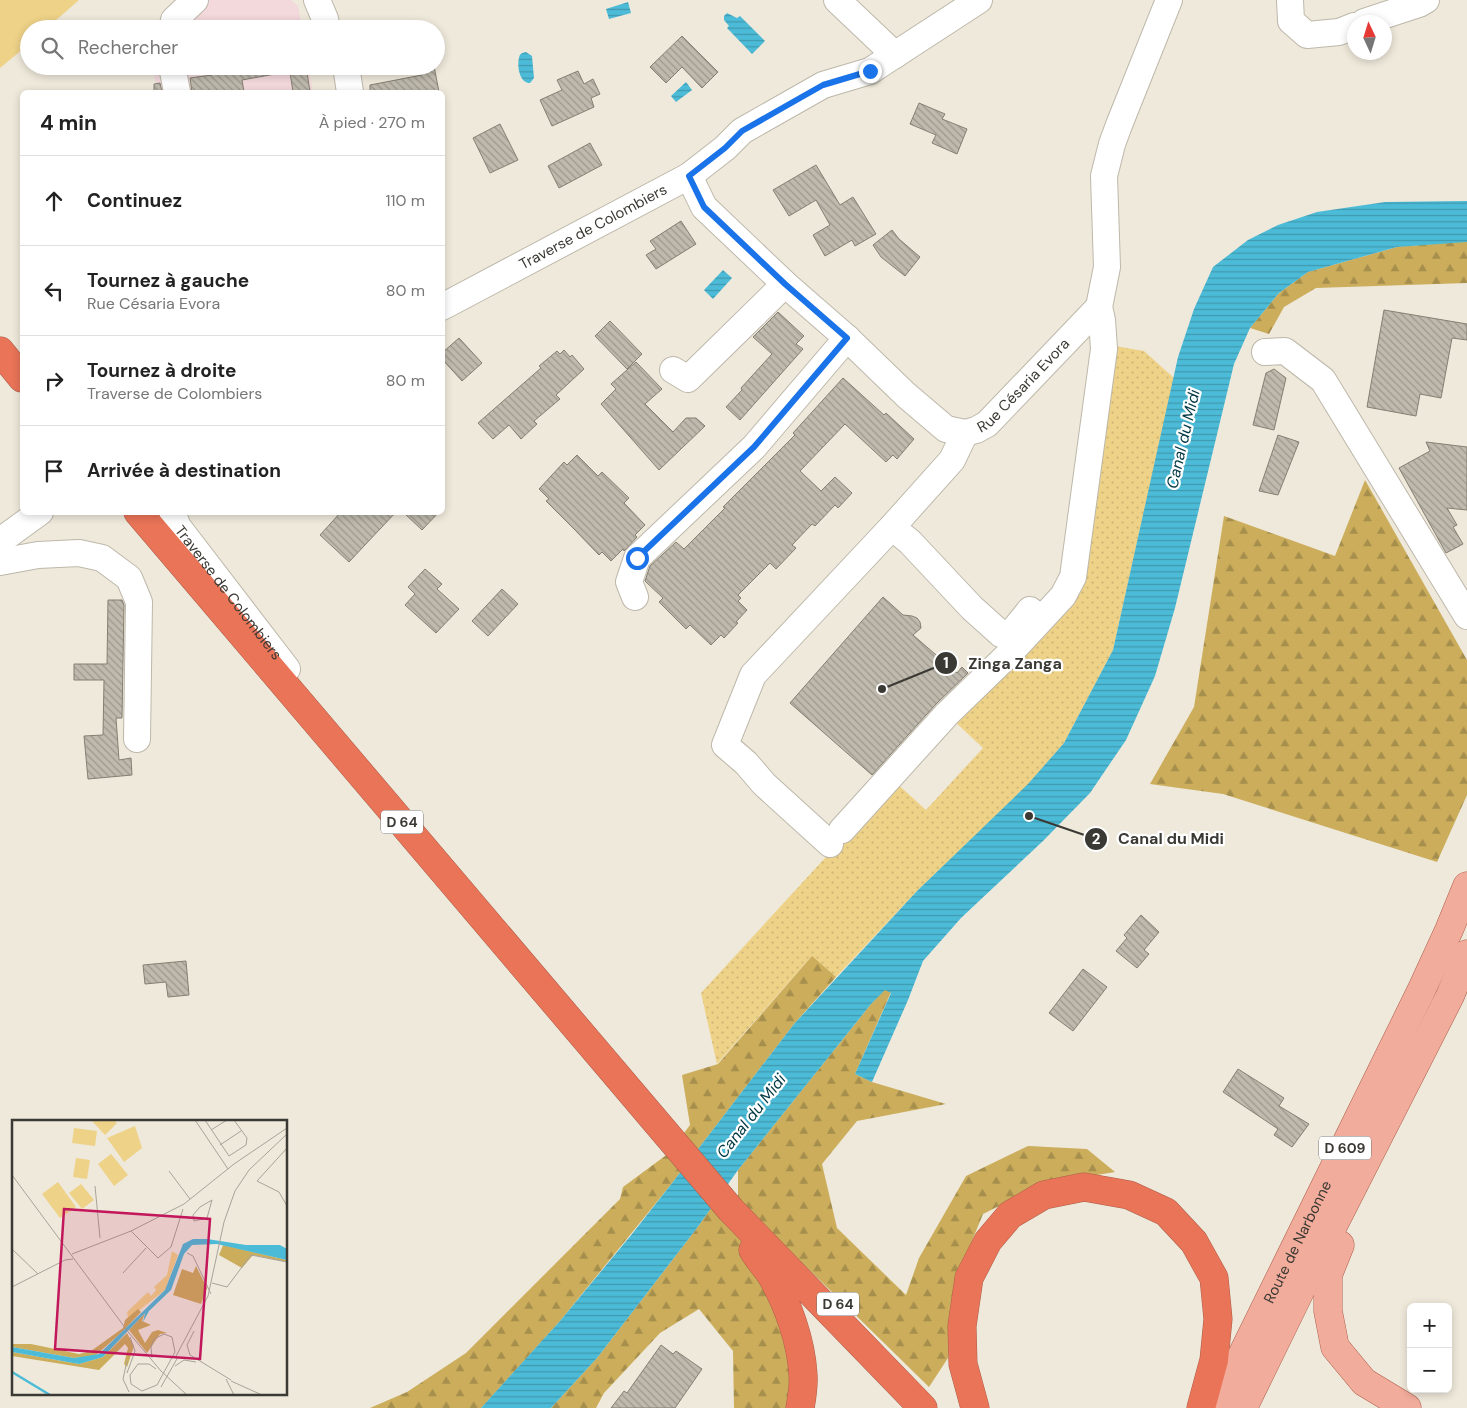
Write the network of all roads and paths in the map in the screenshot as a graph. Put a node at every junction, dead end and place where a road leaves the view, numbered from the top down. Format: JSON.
{"nodes":[{"id":1,"x":196,"y":0,"type":"edge"},
{"id":2,"x":317,"y":0,"type":"edge"},
{"id":3,"x":334,"y":0,"type":"edge"},
{"id":4,"x":836,"y":0,"type":"edge"},
{"id":5,"x":979,"y":0,"type":"edge"},
{"id":6,"x":1169,"y":0,"type":"edge"},
{"id":7,"x":1290,"y":0,"type":"edge"},
{"id":8,"x":1426,"y":0,"type":"edge"},
{"id":9,"x":1385,"y":15,"type":"edge"},
{"id":10,"x":174,"y":20,"type":"edge"},
{"id":11,"x":325,"y":20,"type":"edge"},
{"id":12,"x":337,"y":20,"type":"edge"},
{"id":13,"x":1347,"y":29,"type":"edge"},
{"id":14,"x":895,"y":55,"type":"junction"},
{"id":15,"x":334,"y":75,"type":"edge"},
{"id":16,"x":347,"y":75,"type":"edge"},
{"id":17,"x":337,"y":90,"type":"edge"},
{"id":18,"x":350,"y":90,"type":"edge"},
{"id":19,"x":689,"y":176,"type":"junction"},
{"id":20,"x":785,"y":284,"type":"junction"},
{"id":21,"x":445,"y":305,"type":"edge"},
{"id":22,"x":1099,"y":307,"type":"junction"},
{"id":23,"x":1077,"y":329,"type":"junction"},
{"id":24,"x":0,"y":332,"type":"edge"},
{"id":25,"x":847,"y":338,"type":"junction"},
{"id":26,"x":0,"y":351,"type":"edge"},
{"id":27,"x":1265,"y":352,"type":"dead end"},
{"id":28,"x":20,"y":356,"type":"edge"},
{"id":29,"x":0,"y":361,"type":"edge"},
{"id":30,"x":673,"y":370,"type":"dead end"},
{"id":31,"x":20,"y":376,"type":"edge"},
{"id":32,"x":20,"y":388,"type":"edge"},
{"id":33,"x":965,"y":433,"type":"junction"},
{"id":34,"x":39,"y":515,"type":"edge"},
{"id":35,"x":141,"y":515,"type":"edge"},
{"id":36,"x":157,"y":515,"type":"edge"},
{"id":37,"x":173,"y":515,"type":"edge"},
{"id":38,"x":901,"y":535,"type":"junction"},
{"id":39,"x":0,"y":541,"type":"edge"},
{"id":40,"x":0,"y":562,"type":"edge"},
{"id":41,"x":635,"y":596,"type":"dead end"},
{"id":42,"x":1467,"y":616,"type":"edge"},
{"id":43,"x":289,"y":671,"type":"junction"},
{"id":44,"x":137,"y":739,"type":"dead end"},
{"id":45,"x":1467,"y":886,"type":"edge"},
{"id":46,"x":1467,"y":954,"type":"edge"},
{"id":47,"x":1408,"y":1079,"type":"junction"},
{"id":48,"x":669,"y":1128,"type":"junction"},
{"id":49,"x":734,"y":1204,"type":"junction"},
{"id":50,"x":800,"y":1408,"type":"edge"},
{"id":51,"x":923,"y":1408,"type":"edge"},
{"id":52,"x":938,"y":1408,"type":"edge"},
{"id":53,"x":975,"y":1408,"type":"edge"},
{"id":54,"x":1201,"y":1408,"type":"edge"},
{"id":55,"x":1216,"y":1408,"type":"edge"},
{"id":56,"x":1244,"y":1408,"type":"edge"},
{"id":57,"x":1407,"y":1408,"type":"edge"}],
"edges":[{"from":1,"to":10,"type":"street"},
{"from":2,"to":11,"type":"street"},
{"from":3,"to":12,"type":"street"},
{"from":4,"to":14,"type":"street"},
{"from":5,"to":14,"type":"street","name":"Traverse de Colombiers"},
{"from":6,"to":22,"type":"street"},
{"from":7,"to":13,"type":"street"},
{"from":8,"to":9,"type":"street"},
{"from":14,"to":19,"type":"street","name":"Traverse de Colombiers"},
{"from":15,"to":17,"type":"street"},
{"from":16,"to":18,"type":"street"},
{"from":19,"to":20,"type":"street","name":"Rue Césaria Evora"},
{"from":19,"to":21,"type":"street","name":"Traverse de Colombiers"},
{"from":20,"to":25,"type":"street","name":"Rue Césaria Evora"},
{"from":20,"to":30,"type":"street"},
{"from":22,"to":23,"type":"street","name":"Rue Césaria Evora"},
{"from":22,"to":38,"type":"street"},
{"from":23,"to":33,"type":"street","name":"Rue Césaria Evora"},
{"from":23,"to":38,"type":"street"},
{"from":24,"to":28,"type":"highway"},
{"from":25,"to":33,"type":"street","name":"Rue Césaria Evora"},
{"from":25,"to":41,"type":"street"},
{"from":26,"to":31,"type":"highway"},
{"from":27,"to":42,"type":"street"},
{"from":29,"to":32,"type":"street"},
{"from":33,"to":38,"type":"street"},
{"from":34,"to":39,"type":"street"},
{"from":35,"to":48,"type":"highway","number":"D 64"},
{"from":36,"to":43,"type":"highway","number":"D 64"},
{"from":37,"to":43,"type":"street","name":"Traverse de Colombiers"},
{"from":40,"to":44,"type":"street"},
{"from":43,"to":48,"type":"highway","number":"D 64"},
{"from":45,"to":55,"type":"main road","name":"Route de Narbonne","number":"D 609"},
{"from":46,"to":47,"type":"main road","name":"Route de Narbonne","number":"D 609"},
{"from":47,"to":56,"type":"main road","name":"Route de Narbonne","number":"D 609"},
{"from":47,"to":57,"type":"main road"},
{"from":48,"to":49,"type":"highway","number":"D 64"},
{"from":49,"to":50,"type":"highway"},
{"from":49,"to":51,"type":"highway","number":"D 64"},
{"from":49,"to":52,"type":"highway","number":"D 64"},
{"from":53,"to":54,"type":"highway"}]}
